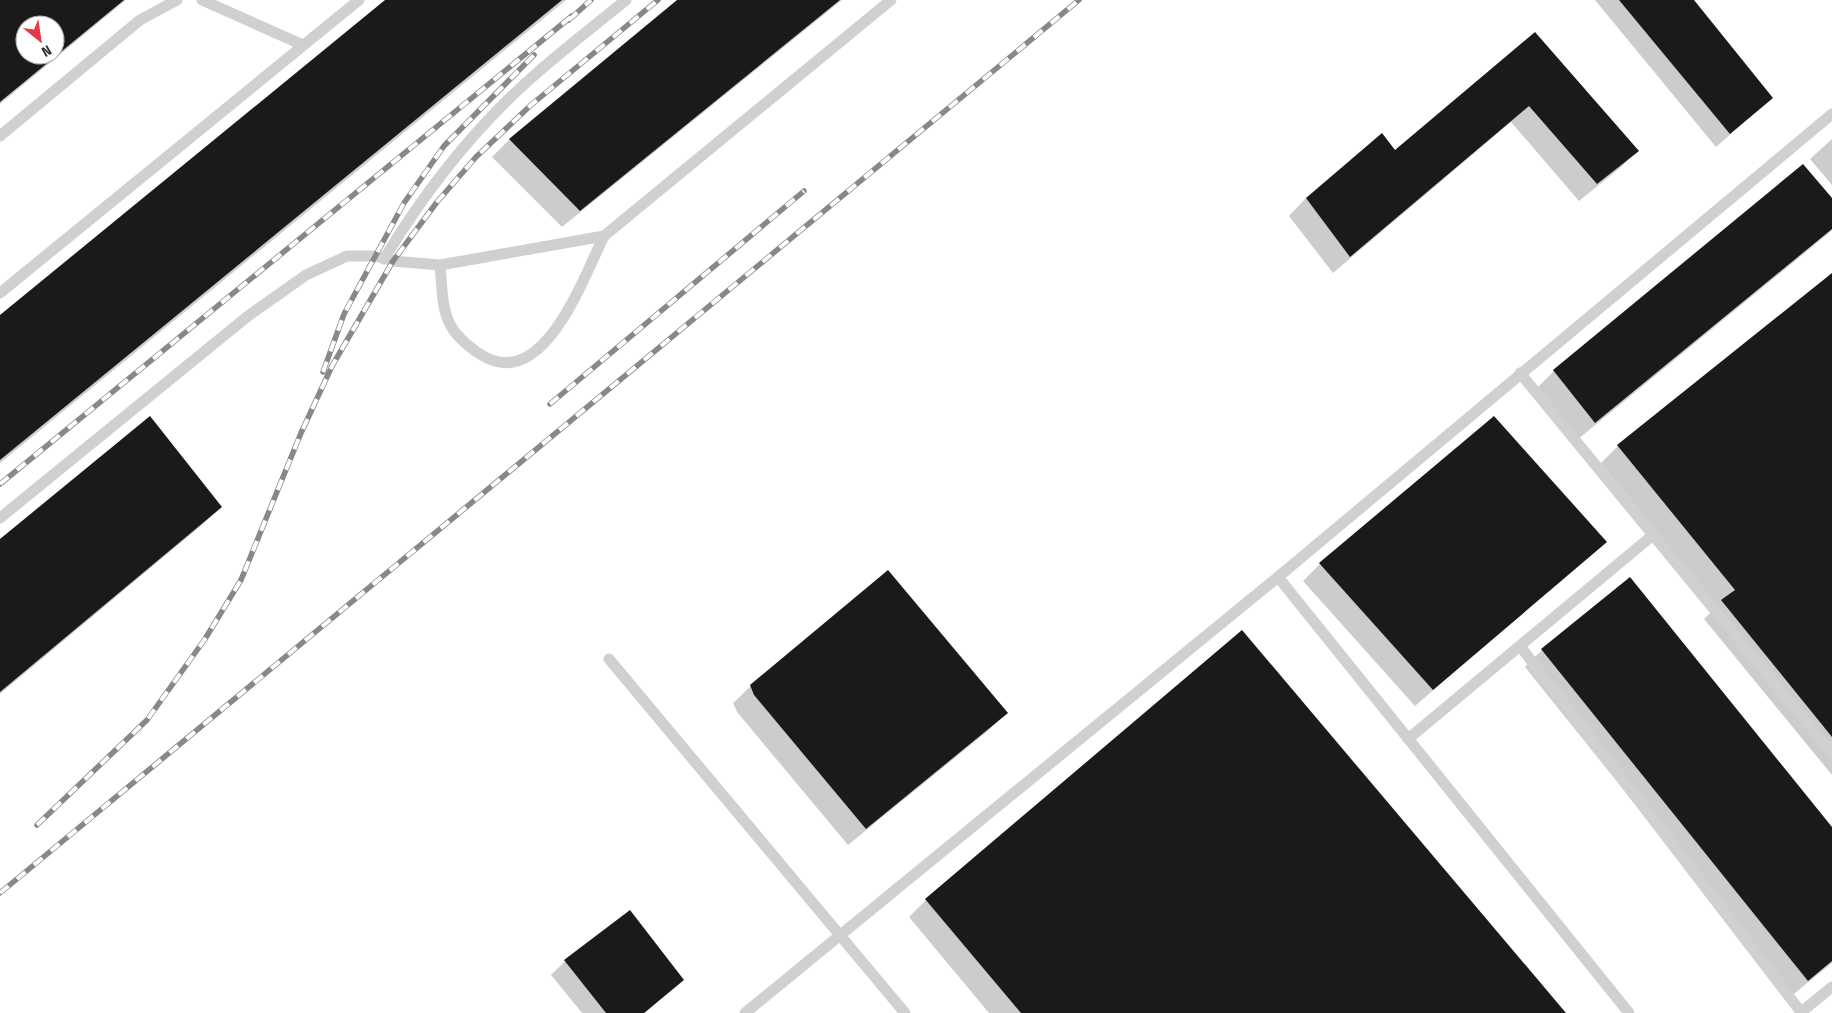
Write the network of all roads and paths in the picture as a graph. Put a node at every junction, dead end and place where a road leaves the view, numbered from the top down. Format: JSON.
{"nodes":[{"id":1,"x":177,"y":0,"type":"edge"},
{"id":2,"x":359,"y":0,"type":"edge"},
{"id":3,"x":626,"y":0,"type":"edge"},
{"id":4,"x":891,"y":0,"type":"edge"},
{"id":5,"x":208,"y":1,"type":"edge"},
{"id":6,"x":303,"y":45,"type":"junction"},
{"id":7,"x":1832,"y":114,"type":"edge"},
{"id":8,"x":0,"y":136,"type":"edge"},
{"id":9,"x":604,"y":236,"type":"junction"},
{"id":10,"x":384,"y":259,"type":"junction"},
{"id":11,"x":440,"y":265,"type":"junction"},
{"id":12,"x":0,"y":293,"type":"edge"},
{"id":13,"x":1520,"y":373,"type":"junction"},
{"id":14,"x":0,"y":518,"type":"edge"},
{"id":15,"x":1653,"y":535,"type":"junction"},
{"id":16,"x":1278,"y":577,"type":"junction"},
{"id":17,"x":1520,"y":646,"type":"junction"},
{"id":18,"x":610,"y":659,"type":"dead end"},
{"id":19,"x":1408,"y":739,"type":"junction"},
{"id":20,"x":1832,"y":752,"type":"edge"},
{"id":21,"x":839,"y":934,"type":"junction"},
{"id":22,"x":1832,"y":987,"type":"edge"},
{"id":23,"x":745,"y":1013,"type":"edge"},
{"id":24,"x":905,"y":1013,"type":"edge"},
{"id":25,"x":1629,"y":1013,"type":"edge"},
{"id":26,"x":1800,"y":1013,"type":"edge"}],
"edges":[{"from":1,"to":8,"type":"lane"},
{"from":2,"to":6,"type":"lane"},
{"from":3,"to":10,"type":"lane"},
{"from":4,"to":9,"type":"lane"},
{"from":5,"to":6,"type":"lane"},
{"from":6,"to":12,"type":"lane"},
{"from":7,"to":13,"type":"lane"},
{"from":9,"to":11,"type":"lane"},
{"from":9,"to":11,"type":"lane"},
{"from":10,"to":11,"type":"lane"},
{"from":10,"to":14,"type":"lane"},
{"from":13,"to":15,"type":"lane"},
{"from":13,"to":16,"type":"lane"},
{"from":15,"to":17,"type":"lane"},
{"from":15,"to":20,"type":"lane"},
{"from":16,"to":19,"type":"lane"},
{"from":16,"to":21,"type":"lane"},
{"from":17,"to":19,"type":"lane"},
{"from":17,"to":26,"type":"lane"},
{"from":18,"to":21,"type":"lane"},
{"from":19,"to":25,"type":"lane"},
{"from":21,"to":23,"type":"lane"},
{"from":21,"to":24,"type":"lane"},
{"from":22,"to":26,"type":"lane"}]}
